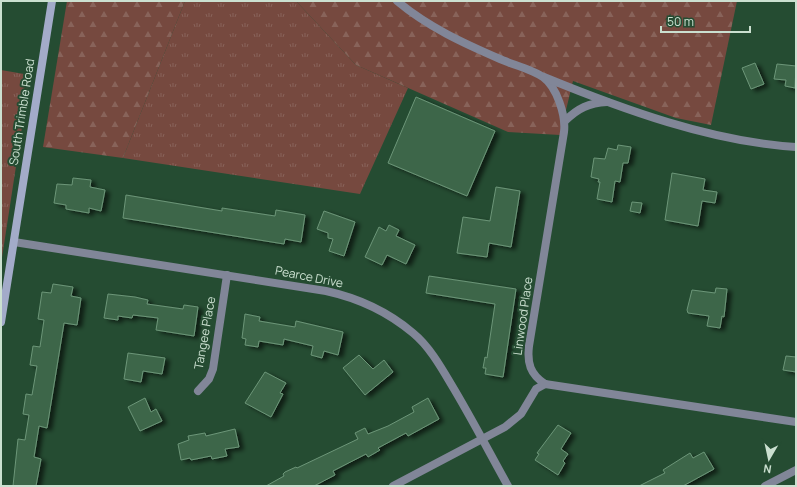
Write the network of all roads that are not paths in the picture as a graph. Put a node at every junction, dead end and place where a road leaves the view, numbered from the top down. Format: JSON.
{"nodes":[{"id":1,"x":52,"y":1,"type":"edge"},
{"id":2,"x":397,"y":1,"type":"edge"},
{"id":3,"x":543,"y":77,"type":"junction"},
{"id":4,"x":609,"y":101,"type":"junction"},
{"id":5,"x":565,"y":121,"type":"junction"},
{"id":6,"x":796,"y":147,"type":"edge"},
{"id":7,"x":14,"y":242,"type":"junction"},
{"id":8,"x":227,"y":275,"type":"junction"},
{"id":9,"x":1,"y":322,"type":"edge"},
{"id":10,"x":545,"y":384,"type":"junction"},
{"id":11,"x":198,"y":391,"type":"dead end"},
{"id":12,"x":796,"y":422,"type":"edge"},
{"id":13,"x":482,"y":439,"type":"junction"},
{"id":14,"x":796,"y":470,"type":"edge"},
{"id":15,"x":393,"y":486,"type":"edge"},
{"id":16,"x":508,"y":486,"type":"edge"},
{"id":17,"x":765,"y":486,"type":"edge"}],
"edges":[{"from":1,"to":7,"type":"main road","name":"South Trimble Road"},
{"from":2,"to":3,"type":"street"},
{"from":3,"to":4,"type":"street"},
{"from":3,"to":5,"type":"street"},
{"from":4,"to":5,"type":"street"},
{"from":4,"to":6,"type":"street"},
{"from":5,"to":10,"type":"street","name":"Linwood Place"},
{"from":7,"to":8,"type":"street","name":"Pearce Drive"},
{"from":7,"to":9,"type":"main road","name":"South Trimble Road"},
{"from":8,"to":11,"type":"street","name":"Tangee Place"},
{"from":8,"to":13,"type":"street","name":"Pearce Drive"},
{"from":10,"to":12,"type":"street"},
{"from":10,"to":13,"type":"street"},
{"from":13,"to":15,"type":"street"},
{"from":13,"to":16,"type":"street","name":"Pearce Drive"},
{"from":14,"to":17,"type":"street"}]}
